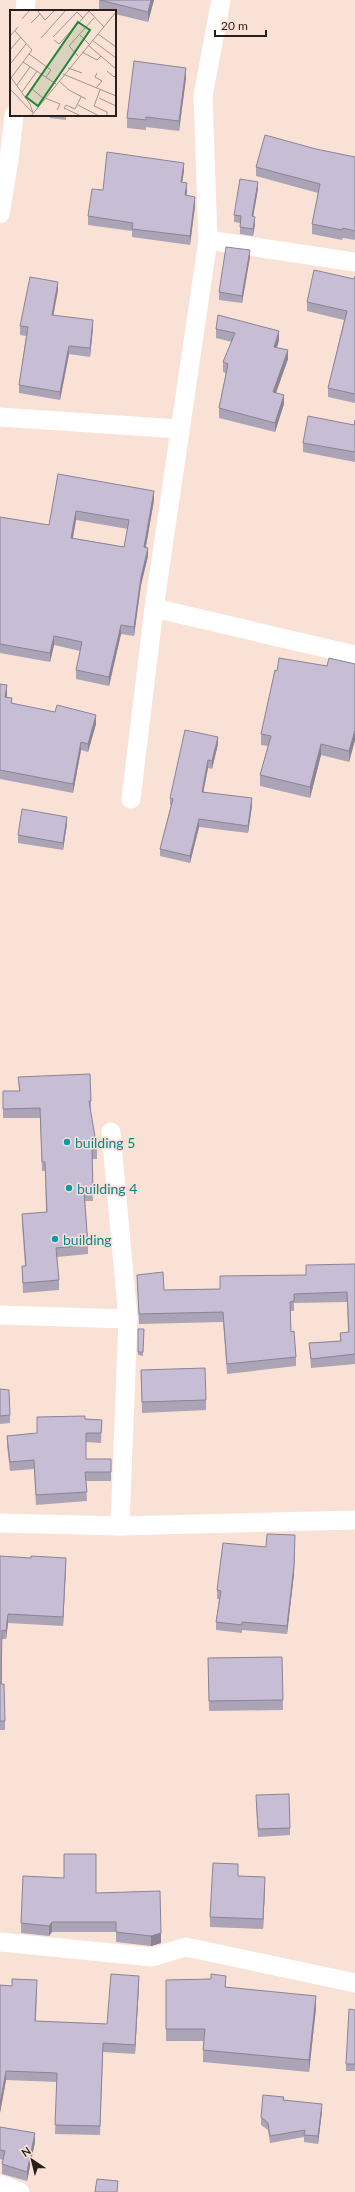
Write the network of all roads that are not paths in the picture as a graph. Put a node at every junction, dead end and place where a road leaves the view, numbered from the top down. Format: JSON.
{"nodes":[{"id":1,"x":26,"y":0,"type":"edge"},
{"id":2,"x":221,"y":0,"type":"edge"},
{"id":3,"x":25,"y":10,"type":"edge"},
{"id":4,"x":14,"y":116,"type":"edge"},
{"id":5,"x":0,"y":214,"type":"edge"},
{"id":6,"x":208,"y":240,"type":"junction"},
{"id":7,"x":355,"y":262,"type":"edge"},
{"id":8,"x":0,"y":417,"type":"edge"},
{"id":9,"x":179,"y":429,"type":"junction"},
{"id":10,"x":154,"y":608,"type":"junction"},
{"id":11,"x":355,"y":655,"type":"edge"},
{"id":12,"x":131,"y":799,"type":"dead end"},
{"id":13,"x":111,"y":1132,"type":"dead end"},
{"id":14,"x":0,"y":1315,"type":"edge"},
{"id":15,"x":128,"y":1319,"type":"junction"},
{"id":16,"x":355,"y":1520,"type":"edge"},
{"id":17,"x":0,"y":1523,"type":"edge"},
{"id":18,"x":120,"y":1526,"type":"junction"},
{"id":19,"x":0,"y":1942,"type":"edge"},
{"id":20,"x":355,"y":1983,"type":"edge"},
{"id":21,"x":0,"y":2184,"type":"edge"},
{"id":22,"x":20,"y":2192,"type":"edge"}],
"edges":[{"from":1,"to":3,"type":"street"},
{"from":2,"to":6,"type":"street"},
{"from":4,"to":5,"type":"street"},
{"from":6,"to":7,"type":"street"},
{"from":6,"to":9,"type":"street"},
{"from":8,"to":9,"type":"street"},
{"from":9,"to":10,"type":"street"},
{"from":10,"to":11,"type":"street"},
{"from":10,"to":12,"type":"street"},
{"from":13,"to":15,"type":"street"},
{"from":14,"to":15,"type":"street"},
{"from":15,"to":18,"type":"street"},
{"from":16,"to":18,"type":"street"},
{"from":17,"to":18,"type":"street"},
{"from":19,"to":20,"type":"street"},
{"from":21,"to":22,"type":"street"}]}
